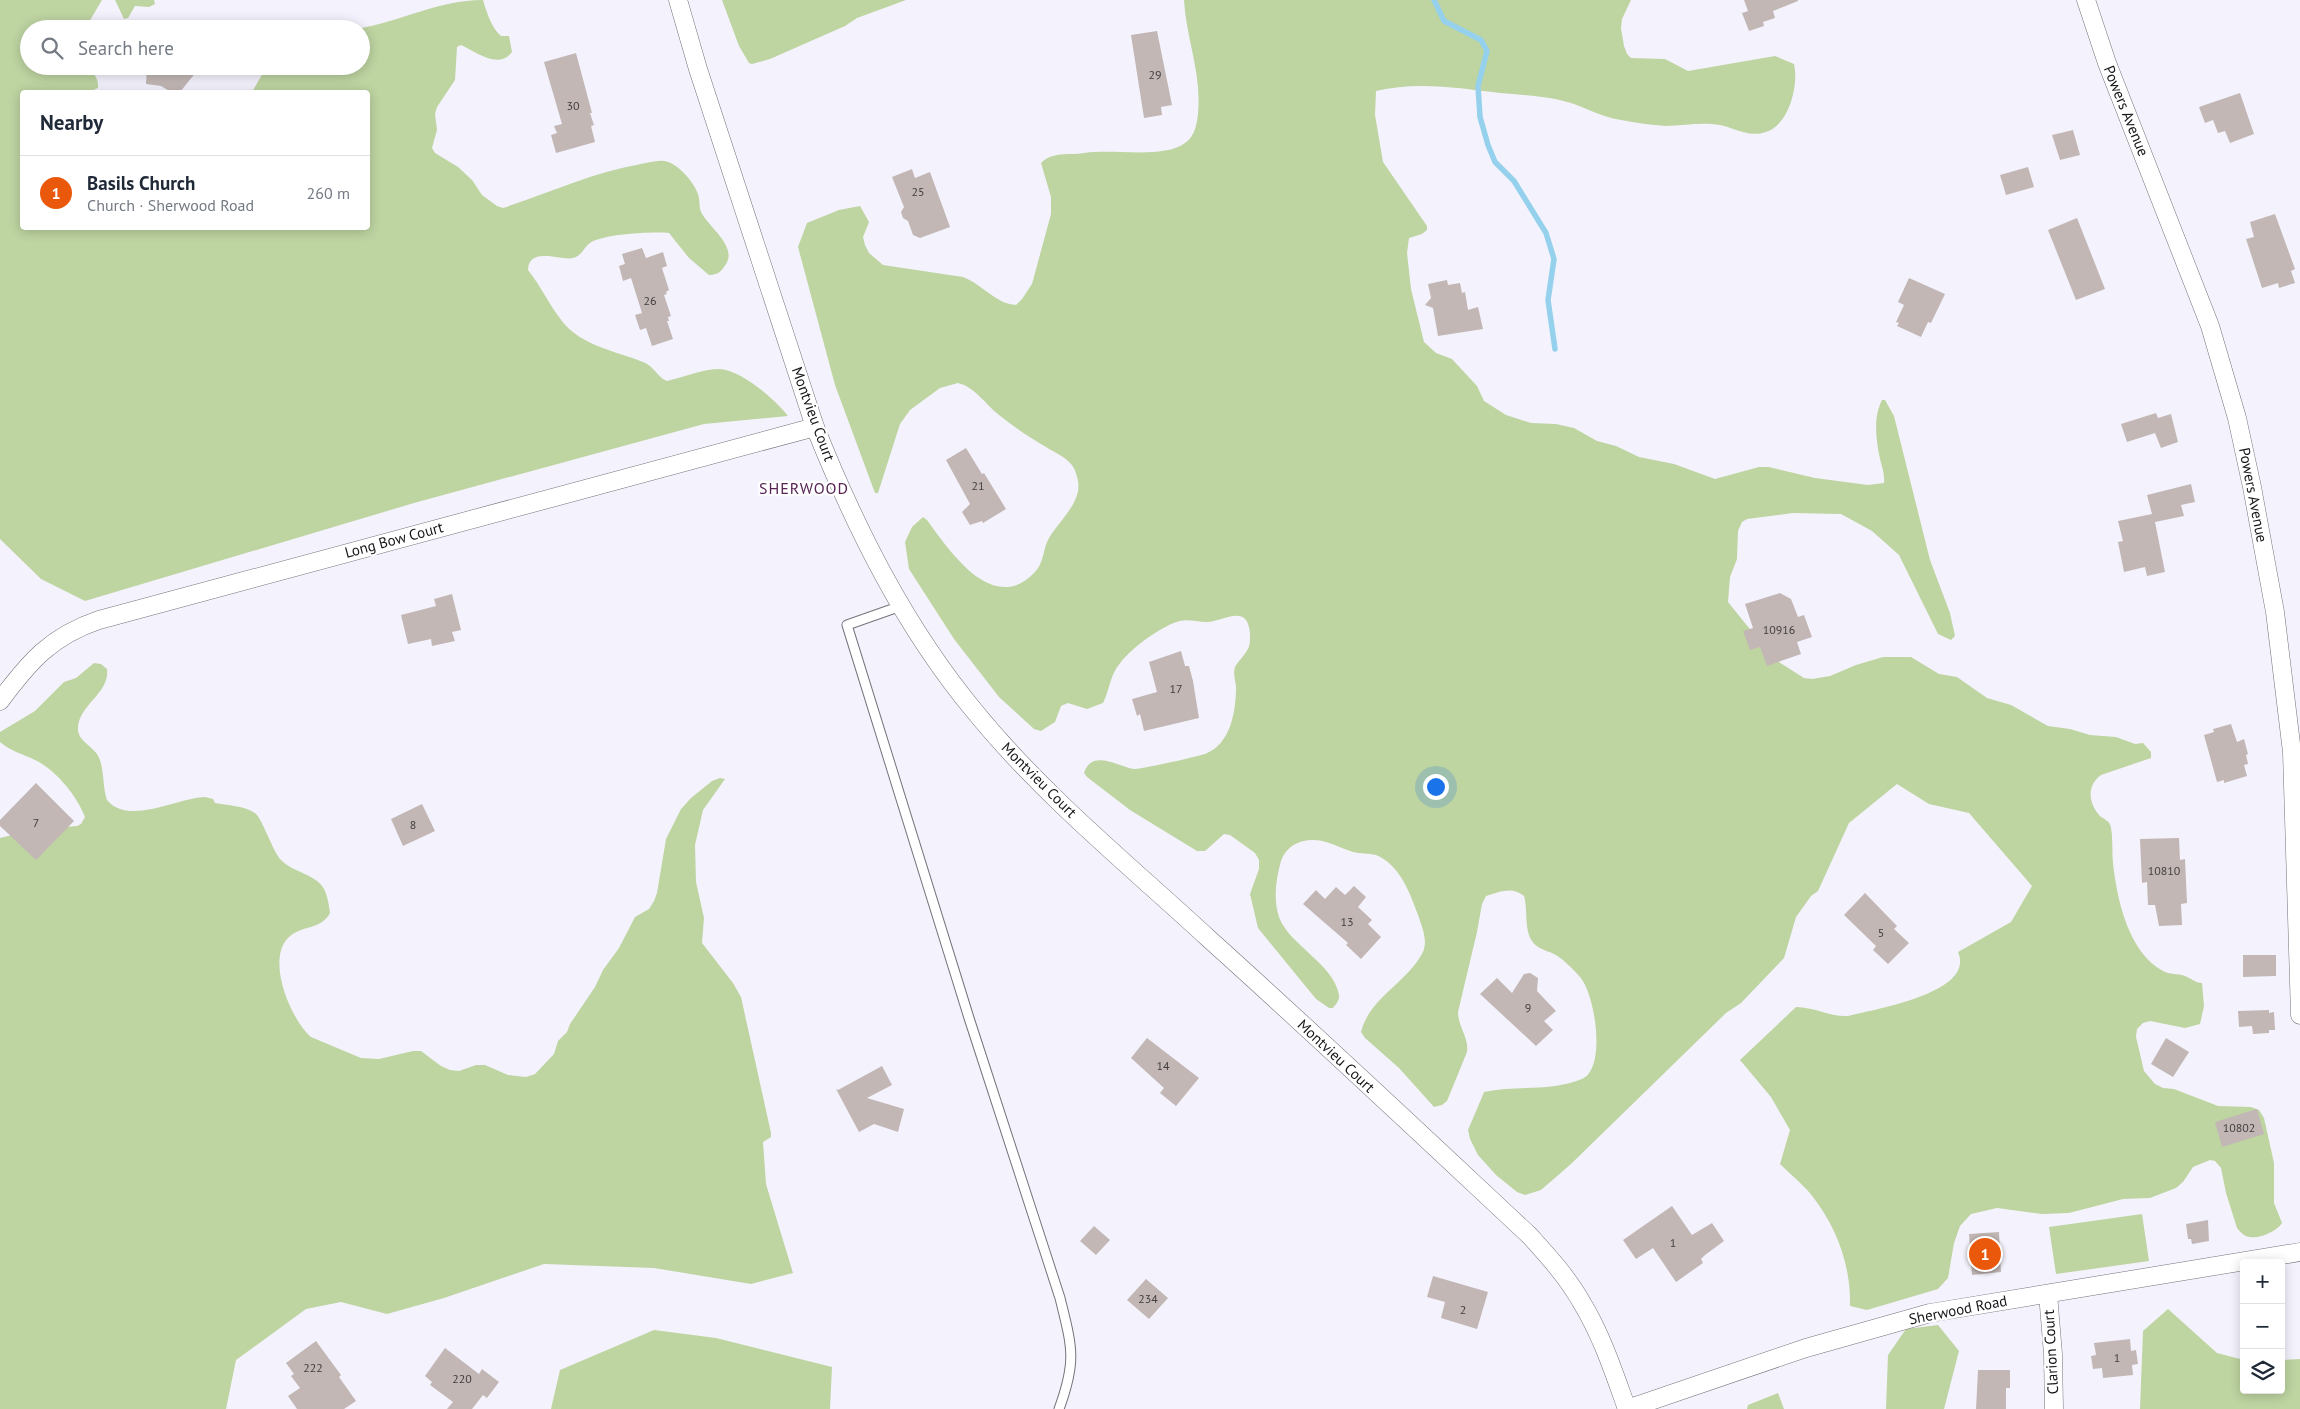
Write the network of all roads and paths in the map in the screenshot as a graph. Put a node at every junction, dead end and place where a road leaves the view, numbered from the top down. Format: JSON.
{"nodes":[{"id":1,"x":678,"y":0,"type":"edge"},
{"id":2,"x":2086,"y":0,"type":"edge"},
{"id":3,"x":815,"y":427,"type":"junction"},
{"id":4,"x":901,"y":606,"type":"junction"},
{"id":5,"x":0,"y":701,"type":"edge"},
{"id":6,"x":2300,"y":1015,"type":"edge"},
{"id":7,"x":2300,"y":1252,"type":"edge"},
{"id":8,"x":2048,"y":1294,"type":"junction"},
{"id":9,"x":1059,"y":1409,"type":"edge"},
{"id":10,"x":1627,"y":1409,"type":"edge"},
{"id":11,"x":2054,"y":1409,"type":"edge"}],
"edges":[{"from":1,"to":3,"type":"street","name":"Montvieu Court"},
{"from":2,"to":6,"type":"street","name":"Powers Avenue"},
{"from":3,"to":4,"type":"street","name":"Montvieu Court"},
{"from":3,"to":5,"type":"street","name":"Long Bow Court"},
{"from":4,"to":9,"type":"lane"},
{"from":4,"to":10,"type":"street","name":"Montvieu Court"},
{"from":7,"to":8,"type":"street","name":"Sherwood Road"},
{"from":8,"to":10,"type":"street","name":"Sherwood Road"},
{"from":8,"to":11,"type":"street","name":"Clarion Court"}]}
